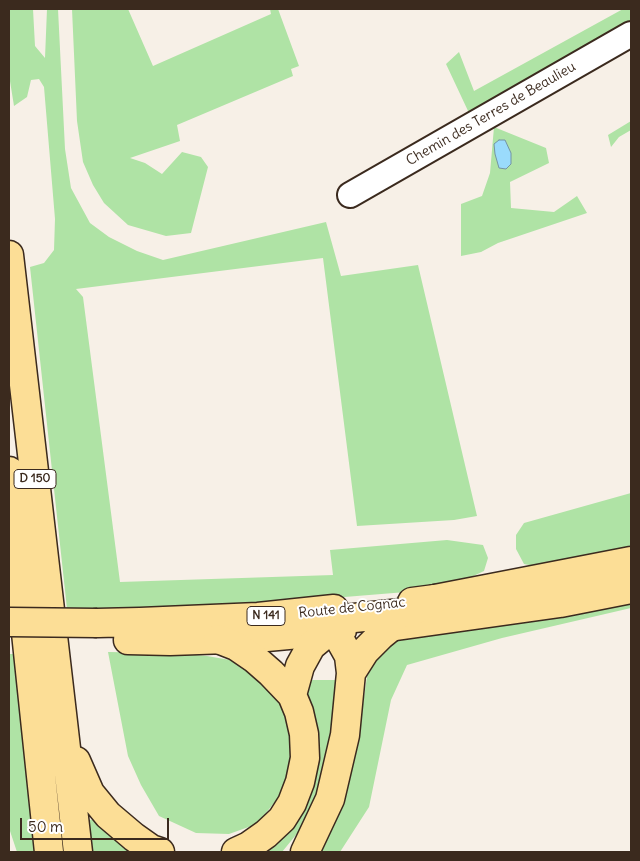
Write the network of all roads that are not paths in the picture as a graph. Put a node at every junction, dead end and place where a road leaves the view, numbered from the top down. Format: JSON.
{"nodes":[{"id":1,"x":631,"y":34,"type":"edge"},
{"id":2,"x":350,"y":195,"type":"dead end"},
{"id":3,"x":9,"y":255,"type":"edge"},
{"id":4,"x":9,"y":471,"type":"edge"},
{"id":5,"x":631,"y":561,"type":"edge"},
{"id":6,"x":631,"y":589,"type":"edge"},
{"id":7,"x":320,"y":621,"type":"junction"},
{"id":8,"x":9,"y":622,"type":"edge"},
{"id":9,"x":391,"y":627,"type":"junction"},
{"id":10,"x":97,"y":632,"type":"junction"},
{"id":11,"x":9,"y":639,"type":"edge"},
{"id":12,"x":218,"y":639,"type":"junction"},
{"id":13,"x":351,"y":673,"type":"junction"},
{"id":14,"x":292,"y":695,"type":"junction"},
{"id":15,"x":61,"y":703,"type":"junction"},
{"id":16,"x":49,"y":852,"type":"edge"},
{"id":17,"x":78,"y":852,"type":"edge"},
{"id":18,"x":160,"y":852,"type":"edge"},
{"id":19,"x":236,"y":852,"type":"edge"},
{"id":20,"x":305,"y":852,"type":"edge"}],
"edges":[{"from":1,"to":2,"type":"street","name":"Chemin des Terres de Beaulieu"},
{"from":3,"to":15,"type":"main road","number":"D 150"},
{"from":4,"to":16,"type":"main road","number":"D 150"},
{"from":5,"to":7,"type":"main road"},
{"from":6,"to":9,"type":"main road","name":"Route de Cognac","number":"N 141"},
{"from":7,"to":9,"type":"main road","name":"Route de Cognac","number":"N 141"},
{"from":7,"to":10,"type":"main road","name":"Route de Cognac","number":"N 141"},
{"from":7,"to":12,"type":"main road","name":"Route de Cognac","number":"N 141"},
{"from":7,"to":13,"type":"main road"},
{"from":7,"to":14,"type":"main road"},
{"from":8,"to":10,"type":"main road","name":"Route de Cognac","number":"N 141","bridge":true},
{"from":9,"to":13,"type":"main road"},
{"from":10,"to":11,"type":"main road","name":"Route de Cognac","number":"N 141"},
{"from":10,"to":12,"type":"main road","name":"Route de Cognac","number":"N 141"},
{"from":12,"to":14,"type":"main road"},
{"from":13,"to":20,"type":"main road"},
{"from":14,"to":19,"type":"main road"},
{"from":15,"to":17,"type":"main road","number":"D 150"},
{"from":15,"to":18,"type":"main road"}]}
